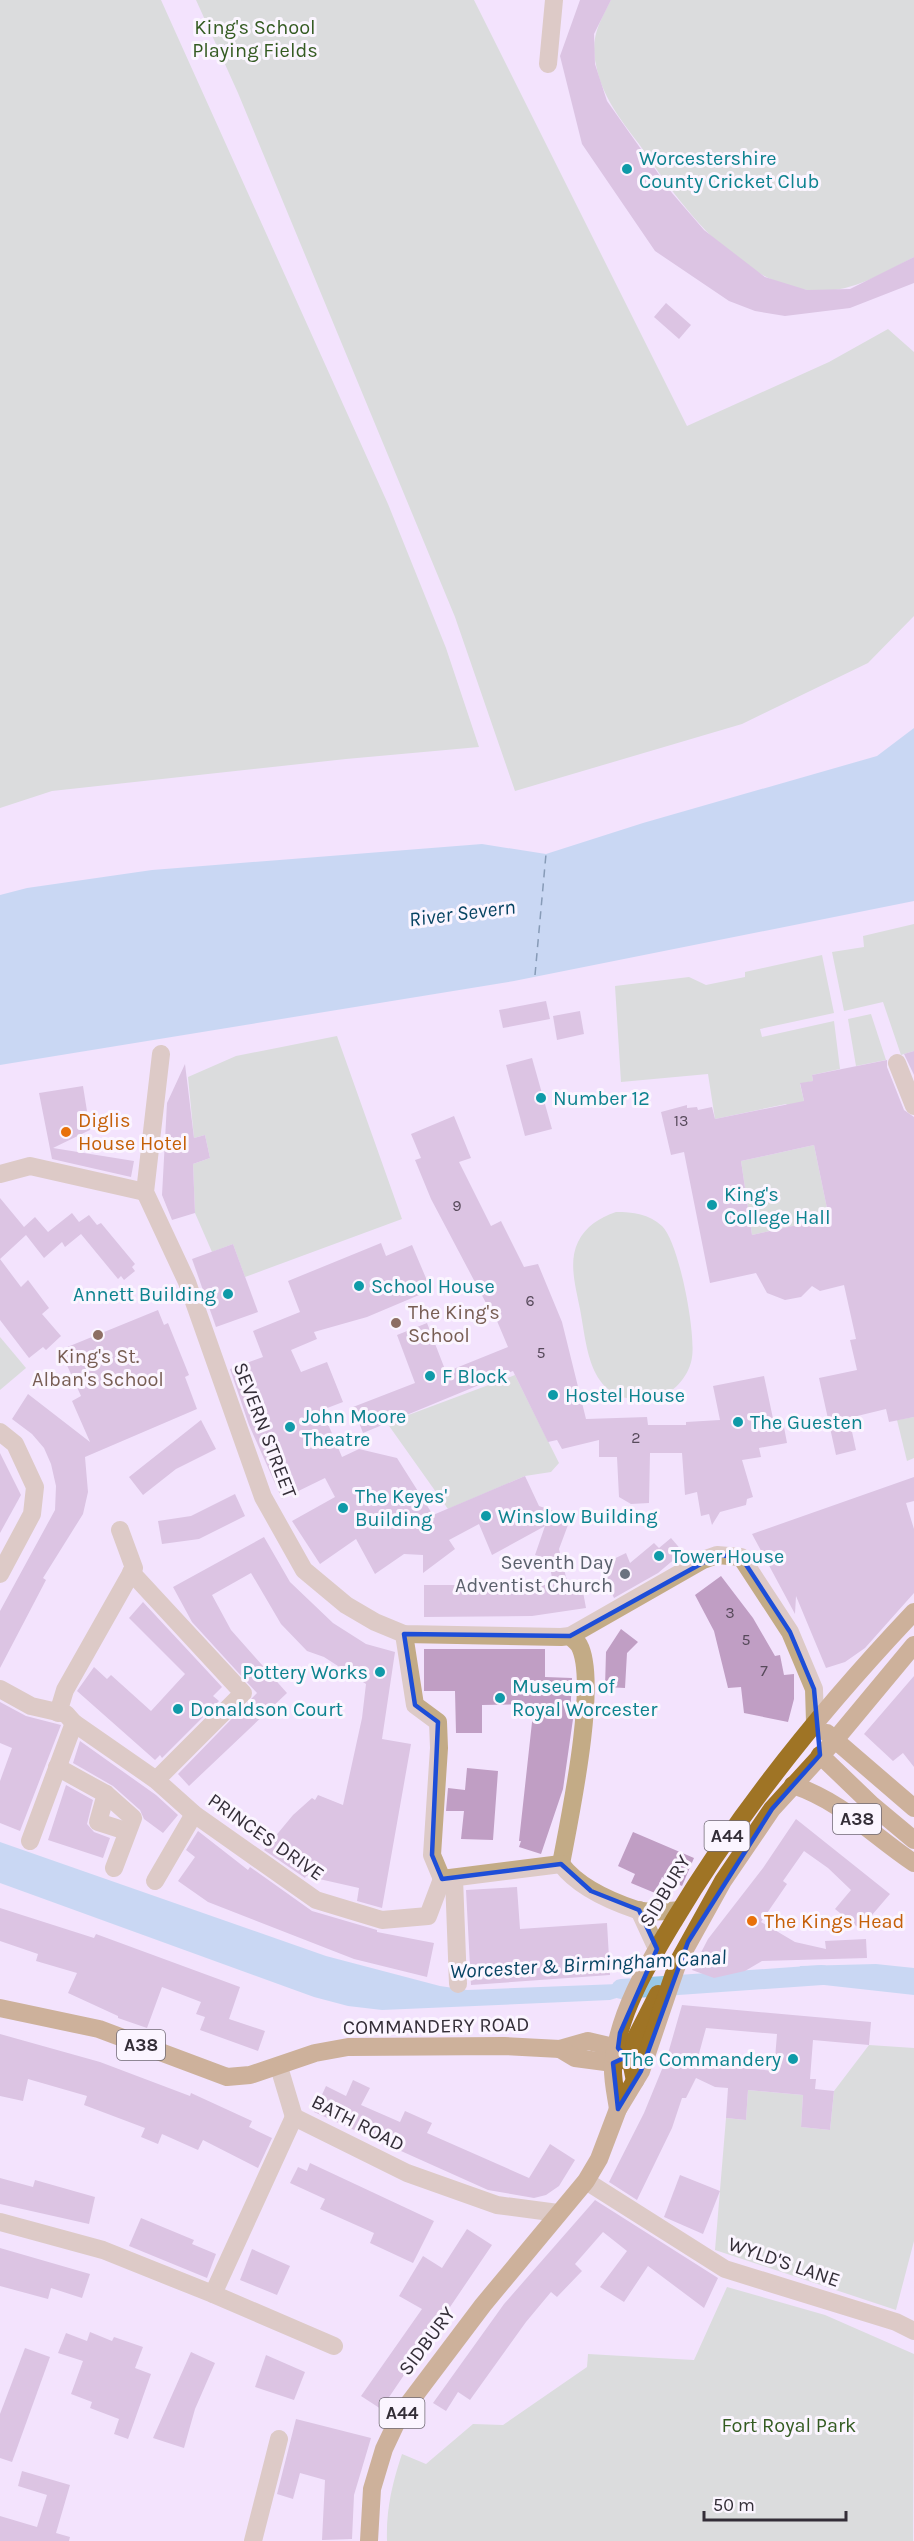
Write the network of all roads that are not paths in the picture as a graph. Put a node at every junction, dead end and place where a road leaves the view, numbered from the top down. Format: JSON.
{"nodes":[{"id":1,"x":554,"y":0,"type":"edge"},
{"id":2,"x":548,"y":64,"type":"dead end"},
{"id":3,"x":161,"y":1054,"type":"dead end"},
{"id":4,"x":897,"y":1063,"type":"dead end"},
{"id":5,"x":914,"y":1106,"type":"edge"},
{"id":6,"x":0,"y":1174,"type":"edge"},
{"id":7,"x":146,"y":1192,"type":"junction"},
{"id":8,"x":0,"y":1432,"type":"edge"},
{"id":9,"x":120,"y":1530,"type":"dead end"},
{"id":10,"x":133,"y":1570,"type":"junction"},
{"id":11,"x":0,"y":1574,"type":"edge"},
{"id":12,"x":914,"y":1612,"type":"edge"},
{"id":13,"x":404,"y":1634,"type":"junction"},
{"id":14,"x":570,"y":1636,"type":"junction"},
{"id":15,"x":912,"y":1649,"type":"edge"},
{"id":16,"x":0,"y":1689,"type":"edge"},
{"id":17,"x":58,"y":1713,"type":"junction"},
{"id":18,"x":815,"y":1722,"type":"junction"},
{"id":19,"x":74,"y":1723,"type":"junction"},
{"id":20,"x":835,"y":1740,"type":"junction"},
{"id":21,"x":820,"y":1755,"type":"junction"},
{"id":22,"x":57,"y":1767,"type":"junction"},
{"id":23,"x":156,"y":1780,"type":"junction"},
{"id":24,"x":793,"y":1785,"type":"junction"},
{"id":25,"x":106,"y":1794,"type":"junction"},
{"id":26,"x":914,"y":1808,"type":"edge"},
{"id":27,"x":194,"y":1814,"type":"junction"},
{"id":28,"x":126,"y":1831,"type":"junction"},
{"id":29,"x":30,"y":1840,"type":"dead end"},
{"id":30,"x":914,"y":1840,"type":"edge"},
{"id":31,"x":914,"y":1863,"type":"edge"},
{"id":32,"x":561,"y":1864,"type":"junction"},
{"id":33,"x":114,"y":1868,"type":"dead end"},
{"id":34,"x":448,"y":1879,"type":"junction"},
{"id":35,"x":154,"y":1881,"type":"dead end"},
{"id":36,"x":639,"y":1910,"type":"junction"},
{"id":37,"x":680,"y":1910,"type":"junction"},
{"id":38,"x":654,"y":1954,"type":"junction"},
{"id":39,"x":458,"y":1984,"type":"dead end"},
{"id":40,"x":658,"y":2002,"type":"junction"},
{"id":41,"x":0,"y":2008,"type":"edge"},
{"id":42,"x":614,"y":2053,"type":"junction"},
{"id":43,"x":279,"y":2067,"type":"junction"},
{"id":44,"x":635,"y":2081,"type":"junction"},
{"id":45,"x":618,"y":2109,"type":"junction"},
{"id":46,"x":294,"y":2117,"type":"junction"},
{"id":47,"x":586,"y":2181,"type":"junction"},
{"id":48,"x":558,"y":2214,"type":"junction"},
{"id":49,"x":0,"y":2222,"type":"edge"},
{"id":50,"x":213,"y":2294,"type":"junction"},
{"id":51,"x":914,"y":2331,"type":"edge"},
{"id":52,"x":334,"y":2346,"type":"dead end"},
{"id":53,"x":279,"y":2439,"type":"dead end"},
{"id":54,"x":253,"y":2541,"type":"edge"},
{"id":55,"x":369,"y":2541,"type":"edge"}],
"edges":[{"from":1,"to":2,"type":"street"},
{"from":3,"to":7,"type":"street"},
{"from":4,"to":5,"type":"street"},
{"from":6,"to":7,"type":"street"},
{"from":7,"to":13,"type":"street","name":"SEVERN STREET"},
{"from":8,"to":11,"type":"street"},
{"from":9,"to":10,"type":"street"},
{"from":10,"to":17,"type":"street"},
{"from":10,"to":23,"type":"street"},
{"from":12,"to":18,"type":"main road","number":"A44"},
{"from":13,"to":14,"type":"street","name":"SEVERN STREET"},
{"from":13,"to":34,"type":"street"},
{"from":14,"to":18,"type":"street","name":"SEVERN STREET"},
{"from":14,"to":32,"type":"street"},
{"from":15,"to":20,"type":"main road","number":"A44"},
{"from":16,"to":17,"type":"street","name":"PRINCES DRIVE"},
{"from":17,"to":19,"type":"street","name":"PRINCES DRIVE"},
{"from":18,"to":20,"type":"main road","number":"A38"},
{"from":18,"to":21,"type":"main road"},
{"from":18,"to":37,"type":"main road","name":"SIDBURY","number":"A44"},
{"from":19,"to":22,"type":"street"},
{"from":19,"to":23,"type":"street","name":"PRINCES DRIVE"},
{"from":20,"to":21,"type":"main road","number":"A44"},
{"from":20,"to":26,"type":"main road","number":"A38"},
{"from":21,"to":24,"type":"main road","number":"A44"},
{"from":21,"to":30,"type":"main road","number":"A38"},
{"from":22,"to":25,"type":"street"},
{"from":22,"to":29,"type":"street"},
{"from":23,"to":27,"type":"street","name":"PRINCES DRIVE"},
{"from":24,"to":31,"type":"main road","number":"A38"},
{"from":24,"to":40,"type":"main road","number":"A44"},
{"from":25,"to":28,"type":"street"},
{"from":25,"to":28,"type":"street"},
{"from":27,"to":34,"type":"street","name":"PRINCES DRIVE"},
{"from":27,"to":35,"type":"street"},
{"from":28,"to":33,"type":"street"},
{"from":32,"to":34,"type":"street"},
{"from":32,"to":36,"type":"street"},
{"from":34,"to":39,"type":"street"},
{"from":36,"to":37,"type":"street"},
{"from":36,"to":38,"type":"street"},
{"from":37,"to":38,"type":"main road","name":"SIDBURY","number":"A44"},
{"from":38,"to":42,"type":"main road","name":"SIDBURY","number":"A44"},
{"from":40,"to":42,"type":"main road","number":"A44"},
{"from":40,"to":44,"type":"main road","name":"SIDBURY","number":"A44"},
{"from":41,"to":43,"type":"main road","number":"A38"},
{"from":42,"to":43,"type":"main road","name":"COMMANDERY ROAD","number":"A38"},
{"from":42,"to":44,"type":"main road"},
{"from":42,"to":45,"type":"main road","name":"SIDBURY","number":"A44"},
{"from":43,"to":46,"type":"street","name":"BATH ROAD"},
{"from":44,"to":45,"type":"main road","name":"SIDBURY","number":"A44"},
{"from":45,"to":47,"type":"main road","name":"SIDBURY","number":"A44"},
{"from":46,"to":48,"type":"street","name":"BATH ROAD"},
{"from":46,"to":50,"type":"street"},
{"from":47,"to":48,"type":"main road","name":"SIDBURY","number":"A44"},
{"from":47,"to":51,"type":"street","name":"WYLD'S LANE"},
{"from":48,"to":55,"type":"main road","name":"SIDBURY","number":"A44"},
{"from":49,"to":50,"type":"street"},
{"from":50,"to":52,"type":"street"},
{"from":53,"to":54,"type":"street"}]}
